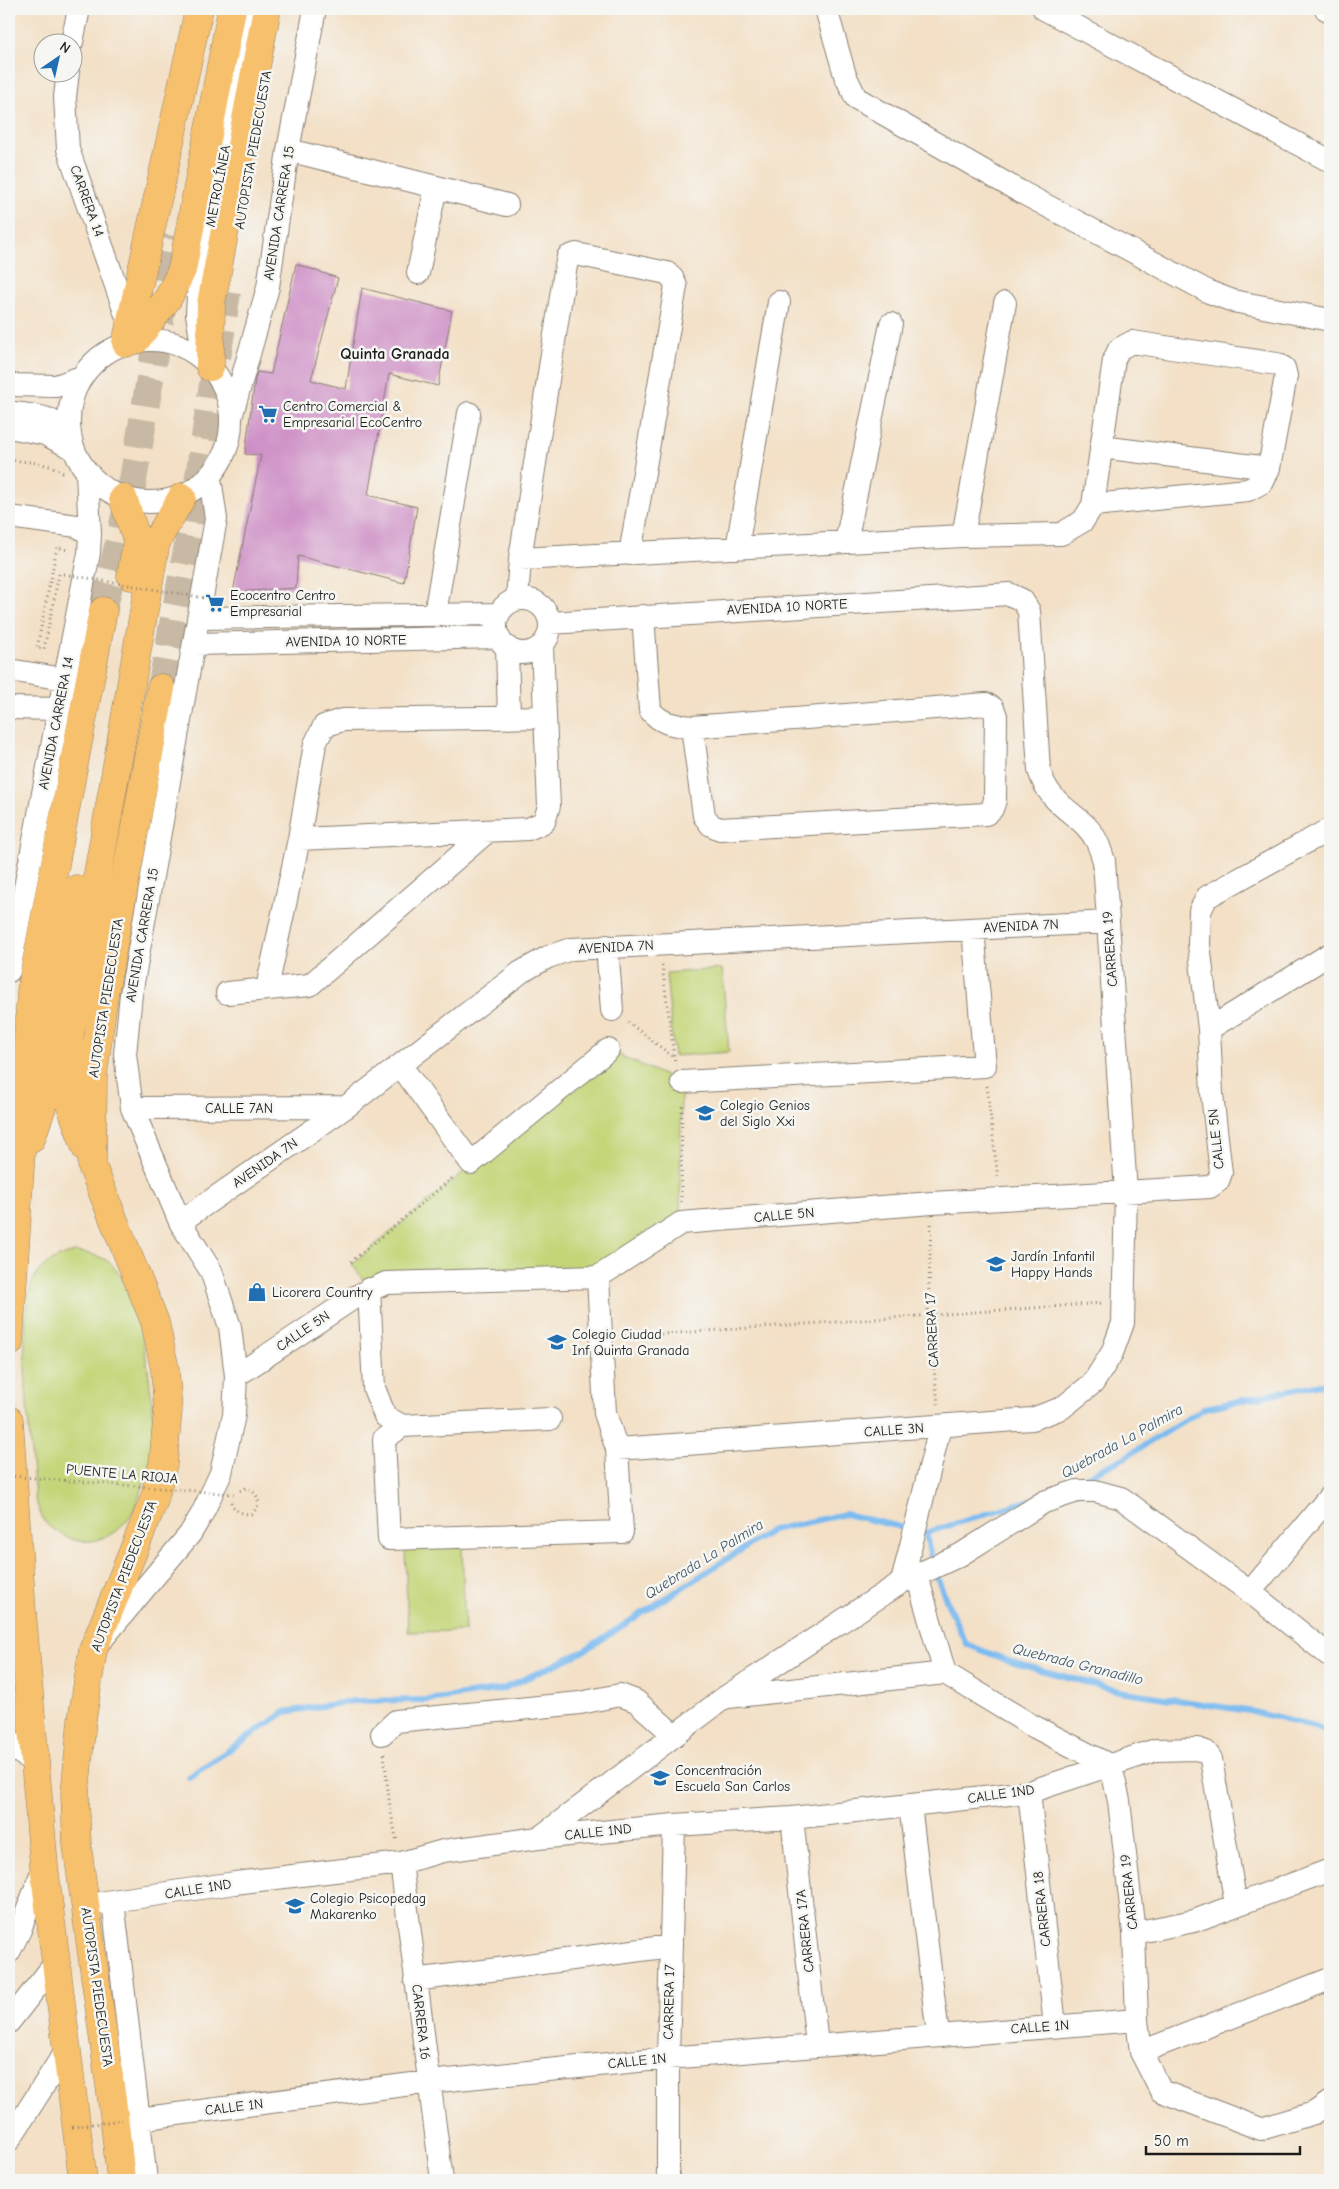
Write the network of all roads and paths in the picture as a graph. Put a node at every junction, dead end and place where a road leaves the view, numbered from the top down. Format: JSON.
{"nodes":[{"id":1,"x":79,"y":9,"type":"edge"},
{"id":2,"x":199,"y":9,"type":"edge"},
{"id":3,"x":219,"y":9,"type":"edge"},
{"id":4,"x":232,"y":9,"type":"edge"},
{"id":5,"x":246,"y":9,"type":"edge"},
{"id":6,"x":252,"y":9,"type":"edge"},
{"id":7,"x":267,"y":9,"type":"edge"},
{"id":8,"x":279,"y":9,"type":"edge"},
{"id":9,"x":315,"y":9,"type":"edge"},
{"id":10,"x":826,"y":9,"type":"edge"},
{"id":11,"x":1044,"y":9,"type":"edge"},
{"id":12,"x":1326,"y":9,"type":"edge"},
{"id":13,"x":1330,"y":11,"type":"edge"},
{"id":14,"x":74,"y":32,"type":"edge"},
{"id":15,"x":67,"y":82,"type":"edge"},
{"id":16,"x":288,"y":150,"type":"junction"},
{"id":17,"x":1330,"y":161,"type":"edge"},
{"id":18,"x":436,"y":187,"type":"junction"},
{"id":19,"x":507,"y":205,"type":"dead end"},
{"id":20,"x":174,"y":236,"type":"tunnel mouth"},
{"id":21,"x":418,"y":273,"type":"dead end"},
{"id":22,"x":227,"y":292,"type":"tunnel mouth"},
{"id":23,"x":779,"y":302,"type":"dead end"},
{"id":24,"x":1005,"y":302,"type":"dead end"},
{"id":25,"x":1330,"y":320,"type":"edge"},
{"id":26,"x":891,"y":324,"type":"dead end"},
{"id":27,"x":135,"y":337,"type":"junction"},
{"id":28,"x":208,"y":365,"type":"junction"},
{"id":29,"x":79,"y":381,"type":"junction"},
{"id":30,"x":9,"y":385,"type":"edge"},
{"id":31,"x":9,"y":402,"type":"edge"},
{"id":32,"x":9,"y":412,"type":"edge"},
{"id":33,"x":469,"y":413,"type":"dead end"},
{"id":34,"x":232,"y":415,"type":"junction"},
{"id":35,"x":9,"y":427,"type":"edge"},
{"id":36,"x":72,"y":446,"type":"junction"},
{"id":37,"x":1101,"y":447,"type":"junction"},
{"id":38,"x":9,"y":460,"type":"edge"},
{"id":39,"x":1270,"y":468,"type":"junction"},
{"id":40,"x":79,"y":477,"type":"junction"},
{"id":41,"x":210,"y":478,"type":"junction"},
{"id":42,"x":182,"y":497,"type":"junction"},
{"id":43,"x":123,"y":498,"type":"junction"},
{"id":44,"x":1094,"y":505,"type":"junction"},
{"id":45,"x":9,"y":517,"type":"edge"},
{"id":46,"x":90,"y":534,"type":"junction"},
{"id":47,"x":963,"y":536,"type":"junction"},
{"id":48,"x":846,"y":542,"type":"junction"},
{"id":49,"x":57,"y":547,"type":"dead end"},
{"id":50,"x":737,"y":548,"type":"junction"},
{"id":51,"x":630,"y":554,"type":"junction"},
{"id":52,"x":520,"y":560,"type":"junction"},
{"id":53,"x":70,"y":570,"type":"dead end"},
{"id":54,"x":59,"y":574,"type":"dead end"},
{"id":55,"x":211,"y":599,"type":"dead end"},
{"id":56,"x":517,"y":600,"type":"junction"},
{"id":57,"x":1022,"y":600,"type":"joint"},
{"id":58,"x":103,"y":611,"type":"tunnel mouth"},
{"id":59,"x":434,"y":614,"type":"junction"},
{"id":60,"x":499,"y":614,"type":"junction"},
{"id":61,"x":643,"y":616,"type":"junction"},
{"id":62,"x":198,"y":618,"type":"junction"},
{"id":63,"x":550,"y":623,"type":"junction"},
{"id":64,"x":503,"y":642,"type":"junction"},
{"id":65,"x":194,"y":644,"type":"junction"},
{"id":66,"x":542,"y":646,"type":"junction"},
{"id":67,"x":9,"y":670,"type":"edge"},
{"id":68,"x":64,"y":679,"type":"junction"},
{"id":69,"x":161,"y":688,"type":"tunnel mouth"},
{"id":70,"x":18,"y":709,"type":"edge"},
{"id":71,"x":59,"y":709,"type":"junction"},
{"id":72,"x":545,"y":717,"type":"junction"},
{"id":73,"x":509,"y":718,"type":"junction"},
{"id":74,"x":692,"y":727,"type":"junction"},
{"id":75,"x":54,"y":734,"type":"junction"},
{"id":76,"x":1330,"y":829,"type":"edge"},
{"id":77,"x":488,"y":831,"type":"junction"},
{"id":78,"x":299,"y":839,"type":"junction"},
{"id":79,"x":1108,"y":922,"type":"junction"},
{"id":80,"x":973,"y":929,"type":"junction"},
{"id":81,"x":607,"y":946,"type":"junction"},
{"id":82,"x":1330,"y":954,"type":"edge"},
{"id":83,"x":9,"y":971,"type":"edge"},
{"id":84,"x":267,"y":988,"type":"junction"},
{"id":85,"x":227,"y":992,"type":"dead end"},
{"id":86,"x":612,"y":1010,"type":"joint"},
{"id":87,"x":1209,"y":1029,"type":"junction"},
{"id":88,"x":608,"y":1050,"type":"dead end"},
{"id":89,"x":673,"y":1056,"type":"dead end"},
{"id":90,"x":401,"y":1066,"type":"junction"},
{"id":91,"x":984,"y":1066,"type":"junction"},
{"id":92,"x":682,"y":1082,"type":"dead end"},
{"id":93,"x":346,"y":1107,"type":"junction"},
{"id":94,"x":132,"y":1108,"type":"junction"},
{"id":95,"x":471,"y":1163,"type":"junction"},
{"id":96,"x":92,"y":1166,"type":"junction"},
{"id":97,"x":20,"y":1171,"type":"junction"},
{"id":98,"x":1126,"y":1192,"type":"junction"},
{"id":99,"x":1000,"y":1200,"type":"junction"},
{"id":100,"x":932,"y":1203,"type":"junction"},
{"id":101,"x":180,"y":1222,"type":"junction"},
{"id":102,"x":351,"y":1262,"type":"dead end"},
{"id":103,"x":598,"y":1276,"type":"junction"},
{"id":104,"x":369,"y":1290,"type":"junction"},
{"id":105,"x":1124,"y":1312,"type":"junction"},
{"id":106,"x":928,"y":1316,"type":"junction"},
{"id":107,"x":602,"y":1338,"type":"junction"},
{"id":108,"x":9,"y":1343,"type":"edge"},
{"id":109,"x":236,"y":1376,"type":"junction"},
{"id":110,"x":550,"y":1418,"type":"dead end"},
{"id":111,"x":402,"y":1426,"type":"junction"},
{"id":112,"x":940,"y":1427,"type":"junction"},
{"id":113,"x":9,"y":1428,"type":"edge"},
{"id":114,"x":617,"y":1449,"type":"junction"},
{"id":115,"x":9,"y":1476,"type":"edge"},
{"id":116,"x":231,"y":1489,"type":"dead end"},
{"id":117,"x":1330,"y":1496,"type":"edge"},
{"id":118,"x":914,"y":1577,"type":"junction"},
{"id":119,"x":1250,"y":1592,"type":"junction"},
{"id":120,"x":93,"y":1650,"type":"junction"},
{"id":121,"x":1330,"y":1656,"type":"edge"},
{"id":122,"x":945,"y":1673,"type":"junction"},
{"id":123,"x":724,"y":1698,"type":"junction"},
{"id":124,"x":382,"y":1734,"type":"joint"},
{"id":125,"x":674,"y":1735,"type":"junction"},
{"id":126,"x":9,"y":1739,"type":"edge"},
{"id":127,"x":36,"y":1764,"type":"junction"},
{"id":128,"x":1111,"y":1766,"type":"junction"},
{"id":129,"x":1029,"y":1792,"type":"junction"},
{"id":130,"x":910,"y":1805,"type":"junction"},
{"id":131,"x":792,"y":1818,"type":"junction"},
{"id":132,"x":674,"y":1825,"type":"junction"},
{"id":133,"x":538,"y":1838,"type":"junction"},
{"id":134,"x":401,"y":1864,"type":"junction"},
{"id":135,"x":44,"y":1866,"type":"junction"},
{"id":136,"x":1330,"y":1870,"type":"edge"},
{"id":137,"x":113,"y":1901,"type":"junction"},
{"id":138,"x":1236,"y":1905,"type":"junction"},
{"id":139,"x":85,"y":1906,"type":"junction"},
{"id":140,"x":1134,"y":1933,"type":"junction"},
{"id":141,"x":671,"y":1946,"type":"junction"},
{"id":142,"x":9,"y":1952,"type":"edge"},
{"id":143,"x":56,"y":1961,"type":"junction"},
{"id":144,"x":1330,"y":1978,"type":"edge"},
{"id":145,"x":415,"y":1980,"type":"junction"},
{"id":146,"x":1137,"y":2020,"type":"junction"},
{"id":147,"x":9,"y":2022,"type":"edge"},
{"id":148,"x":1055,"y":2026,"type":"junction"},
{"id":149,"x":938,"y":2035,"type":"junction"},
{"id":150,"x":817,"y":2045,"type":"junction"},
{"id":151,"x":67,"y":2049,"type":"junction"},
{"id":152,"x":1141,"y":2052,"type":"junction"},
{"id":153,"x":668,"y":2058,"type":"junction"},
{"id":154,"x":428,"y":2082,"type":"junction"},
{"id":155,"x":1330,"y":2102,"type":"edge"},
{"id":156,"x":130,"y":2120,"type":"junction"},
{"id":157,"x":74,"y":2121,"type":"junction"},
{"id":158,"x":9,"y":2140,"type":"edge"},
{"id":159,"x":83,"y":2180,"type":"edge"},
{"id":160,"x":121,"y":2180,"type":"edge"},
{"id":161,"x":146,"y":2180,"type":"edge"},
{"id":162,"x":442,"y":2180,"type":"edge"},
{"id":163,"x":668,"y":2180,"type":"edge"}],
"edges":[{"from":1,"to":14,"type":"street"},
{"from":2,"to":27,"type":"highway"},
{"from":3,"to":20,"type":"highway"},
{"from":4,"to":27,"type":"highway"},
{"from":5,"to":27,"type":"street","name":"METROLÍNEA"},
{"from":6,"to":28,"type":"street","name":"METROLÍNEA"},
{"from":7,"to":28,"type":"highway"},
{"from":8,"to":22,"type":"highway","name":"AUTOPISTA PIEDECUESTA"},
{"from":9,"to":16,"type":"street","name":"AVENIDA CARRERA 15"},
{"from":10,"to":25,"type":"street"},
{"from":11,"to":17,"type":"street"},
{"from":12,"to":13,"type":"street"},
{"from":15,"to":27,"type":"street","name":"CARRERA 14"},
{"from":16,"to":18,"type":"street"},
{"from":16,"to":34,"type":"street","name":"AVENIDA CARRERA 15"},
{"from":18,"to":19,"type":"street"},
{"from":18,"to":21,"type":"street"},
{"from":23,"to":50,"type":"street"},
{"from":24,"to":47,"type":"street"},
{"from":26,"to":48,"type":"street"},
{"from":27,"to":28,"type":"street"},
{"from":27,"to":29,"type":"street"},
{"from":28,"to":34,"type":"street"},
{"from":29,"to":30,"type":"street"},
{"from":29,"to":31,"type":"street"},
{"from":29,"to":36,"type":"street"},
{"from":32,"to":36,"type":"street"},
{"from":33,"to":59,"type":"street"},
{"from":34,"to":41,"type":"street"},
{"from":35,"to":36,"type":"street"},
{"from":36,"to":40,"type":"street"},
{"from":37,"to":39,"type":"street"},
{"from":37,"to":39,"type":"street"},
{"from":37,"to":44,"type":"street"},
{"from":38,"to":40,"type":"path"},
{"from":39,"to":44,"type":"street"},
{"from":40,"to":43,"type":"street"},
{"from":40,"to":46,"type":"street","name":"AVENIDA CARRERA 14"},
{"from":41,"to":42,"type":"street"},
{"from":41,"to":62,"type":"street","name":"AVENIDA CARRERA 15"},
{"from":42,"to":43,"type":"street"},
{"from":42,"to":96,"type":"highway"},
{"from":43,"to":97,"type":"highway"},
{"from":44,"to":47,"type":"street"},
{"from":45,"to":46,"type":"street"},
{"from":46,"to":68,"type":"street","name":"AVENIDA CARRERA 14"},
{"from":47,"to":48,"type":"street"},
{"from":48,"to":50,"type":"street"},
{"from":49,"to":54,"type":"path"},
{"from":50,"to":51,"type":"street"},
{"from":51,"to":52,"type":"street"},
{"from":51,"to":52,"type":"street"},
{"from":52,"to":56,"type":"street"},
{"from":53,"to":55,"type":"path","bridge":true},
{"from":56,"to":60,"type":"street"},
{"from":56,"to":63,"type":"street"},
{"from":57,"to":61,"type":"street","name":"AVENIDA 10 NORTE"},
{"from":57,"to":79,"type":"street","name":"CARRERA 19"},
{"from":58,"to":97,"type":"highway"},
{"from":59,"to":60,"type":"street","name":"AVENIDA 10 NORTE"},
{"from":59,"to":62,"type":"street","name":"AVENIDA 10 NORTE"},
{"from":60,"to":64,"type":"street"},
{"from":61,"to":63,"type":"street","name":"AVENIDA 10 NORTE"},
{"from":61,"to":74,"type":"street"},
{"from":62,"to":65,"type":"street","name":"AVENIDA CARRERA 15"},
{"from":63,"to":66,"type":"street"},
{"from":64,"to":65,"type":"street","name":"AVENIDA 10 NORTE"},
{"from":64,"to":66,"type":"street"},
{"from":64,"to":73,"type":"street"},
{"from":65,"to":94,"type":"street","name":"AVENIDA CARRERA 15"},
{"from":66,"to":72,"type":"street"},
{"from":67,"to":68,"type":"street"},
{"from":68,"to":71,"type":"street","name":"AVENIDA CARRERA 14"},
{"from":69,"to":96,"type":"highway","name":"AUTOPISTA PIEDECUESTA"},
{"from":70,"to":71,"type":"street"},
{"from":70,"to":75,"type":"street"},
{"from":71,"to":75,"type":"street","name":"AVENIDA CARRERA 14"},
{"from":72,"to":73,"type":"street"},
{"from":72,"to":77,"type":"street"},
{"from":73,"to":78,"type":"street"},
{"from":74,"to":74,"type":"street"},
{"from":75,"to":83,"type":"street","name":"AVENIDA CARRERA 14"},
{"from":76,"to":87,"type":"street","name":"CALLE 5N"},
{"from":77,"to":78,"type":"street"},
{"from":77,"to":84,"type":"street"},
{"from":78,"to":84,"type":"street"},
{"from":79,"to":80,"type":"street","name":"AVENIDA 7N"},
{"from":79,"to":98,"type":"street","name":"CARRERA 19"},
{"from":80,"to":81,"type":"street","name":"AVENIDA 7N"},
{"from":80,"to":91,"type":"street"},
{"from":81,"to":86,"type":"street"},
{"from":81,"to":90,"type":"street","name":"AVENIDA 7N"},
{"from":82,"to":87,"type":"street"},
{"from":84,"to":85,"type":"street"},
{"from":86,"to":89,"type":"path"},
{"from":87,"to":98,"type":"street","name":"CALLE 5N"},
{"from":88,"to":95,"type":"street"},
{"from":90,"to":93,"type":"street","name":"AVENIDA 7N"},
{"from":90,"to":95,"type":"street"},
{"from":91,"to":92,"type":"street"},
{"from":91,"to":99,"type":"path"},
{"from":93,"to":94,"type":"street","name":"CALLE 7AN"},
{"from":93,"to":101,"type":"street","name":"AVENIDA 7N"},
{"from":94,"to":101,"type":"street","name":"AVENIDA CARRERA 15"},
{"from":95,"to":102,"type":"path"},
{"from":96,"to":120,"type":"highway","name":"AUTOPISTA PIEDECUESTA"},
{"from":97,"to":108,"type":"highway"},
{"from":98,"to":99,"type":"street","name":"CALLE 5N"},
{"from":98,"to":105,"type":"street","name":"CARRERA 19"},
{"from":99,"to":100,"type":"street","name":"CALLE 5N"},
{"from":100,"to":103,"type":"street","name":"CALLE 5N"},
{"from":100,"to":106,"type":"path","name":"CARRERA 17"},
{"from":101,"to":109,"type":"street","name":"AVENIDA CARRERA 15"},
{"from":103,"to":104,"type":"street","name":"CALLE 5N"},
{"from":103,"to":107,"type":"street"},
{"from":104,"to":109,"type":"street","name":"CALLE 5N"},
{"from":104,"to":111,"type":"street"},
{"from":105,"to":106,"type":"path"},
{"from":105,"to":112,"type":"street","name":"CALLE 3N"},
{"from":106,"to":107,"type":"path"},
{"from":106,"to":112,"type":"path","name":"CARRERA 17"},
{"from":107,"to":114,"type":"street"},
{"from":109,"to":120,"type":"street","name":"AVENIDA CARRERA 15"},
{"from":110,"to":111,"type":"street"},
{"from":111,"to":114,"type":"street"},
{"from":112,"to":114,"type":"street","name":"CALLE 3N"},
{"from":112,"to":118,"type":"street"},
{"from":113,"to":127,"type":"highway"},
{"from":115,"to":116,"type":"path","name":"PUENTE LA RIOJA","bridge":true},
{"from":117,"to":119,"type":"street"},
{"from":118,"to":119,"type":"street"},
{"from":118,"to":122,"type":"street"},
{"from":118,"to":123,"type":"street"},
{"from":119,"to":121,"type":"street"},
{"from":120,"to":139,"type":"highway","name":"AUTOPISTA PIEDECUESTA"},
{"from":122,"to":123,"type":"street"},
{"from":122,"to":128,"type":"street"},
{"from":123,"to":125,"type":"street"},
{"from":124,"to":125,"type":"street"},
{"from":124,"to":134,"type":"path"},
{"from":125,"to":133,"type":"street"},
{"from":126,"to":127,"type":"street"},
{"from":127,"to":135,"type":"highway"},
{"from":128,"to":129,"type":"street","name":"CALLE 1ND"},
{"from":128,"to":138,"type":"street","name":"CALLE 1ND"},
{"from":128,"to":140,"type":"street","name":"CARRERA 19"},
{"from":129,"to":130,"type":"street","name":"CALLE 1ND"},
{"from":129,"to":148,"type":"street","name":"CARRERA 18"},
{"from":130,"to":131,"type":"street","name":"CALLE 1ND"},
{"from":130,"to":149,"type":"street"},
{"from":131,"to":132,"type":"street","name":"CALLE 1ND"},
{"from":131,"to":150,"type":"street","name":"CARRERA 17A"},
{"from":132,"to":133,"type":"street","name":"CALLE 1ND"},
{"from":132,"to":141,"type":"street","name":"CARRERA 17"},
{"from":133,"to":134,"type":"street","name":"CALLE 1ND"},
{"from":134,"to":137,"type":"street","name":"CALLE 1ND"},
{"from":134,"to":145,"type":"street","name":"CARRERA 16"},
{"from":135,"to":142,"type":"street"},
{"from":135,"to":143,"type":"highway"},
{"from":136,"to":138,"type":"street"},
{"from":137,"to":139,"type":"street","name":"CALLE 1ND"},
{"from":137,"to":156,"type":"street"},
{"from":138,"to":140,"type":"street"},
{"from":139,"to":160,"type":"highway","name":"AUTOPISTA PIEDECUESTA"},
{"from":140,"to":146,"type":"street","name":"CARRERA 19"},
{"from":141,"to":145,"type":"street"},
{"from":141,"to":153,"type":"street","name":"CARRERA 17"},
{"from":143,"to":147,"type":"street"},
{"from":143,"to":151,"type":"highway"},
{"from":144,"to":152,"type":"street"},
{"from":145,"to":154,"type":"street","name":"CARRERA 16"},
{"from":146,"to":148,"type":"street","name":"CALLE 1N"},
{"from":146,"to":152,"type":"street","name":"CARRERA 19"},
{"from":148,"to":149,"type":"street","name":"CALLE 1N"},
{"from":149,"to":150,"type":"street","name":"CALLE 1N"},
{"from":150,"to":153,"type":"street","name":"CALLE 1N"},
{"from":151,"to":157,"type":"highway"},
{"from":151,"to":158,"type":"street"},
{"from":152,"to":155,"type":"street"},
{"from":153,"to":154,"type":"street","name":"CALLE 1N"},
{"from":153,"to":163,"type":"street","name":"CARRERA 17"},
{"from":154,"to":156,"type":"street","name":"CALLE 1N"},
{"from":154,"to":162,"type":"street","name":"CARRERA 16"},
{"from":156,"to":157,"type":"path","bridge":true},
{"from":156,"to":161,"type":"street"},
{"from":157,"to":159,"type":"highway"}]}
